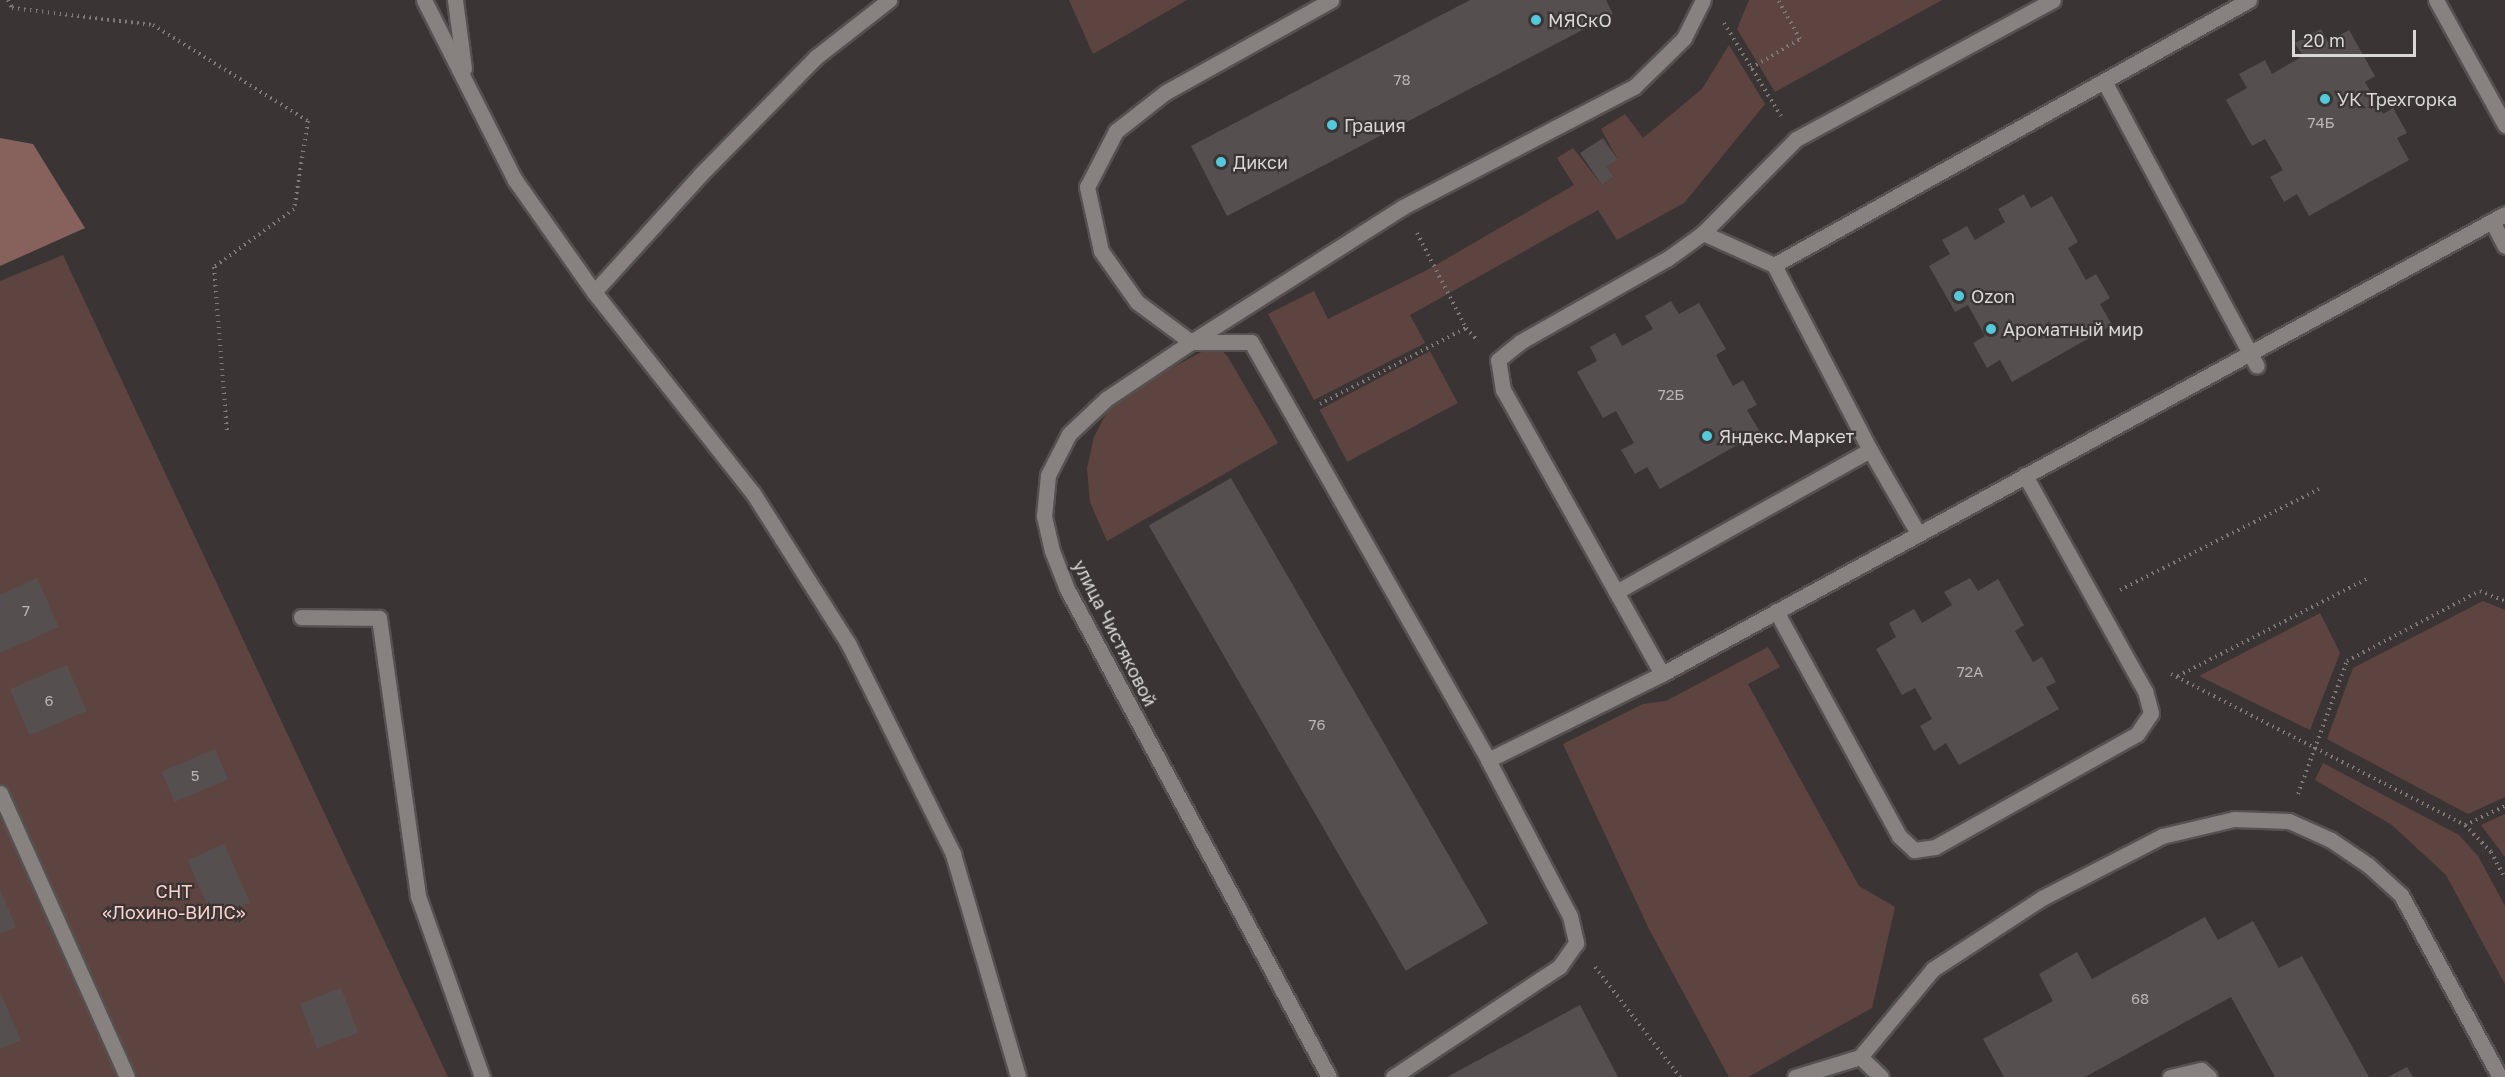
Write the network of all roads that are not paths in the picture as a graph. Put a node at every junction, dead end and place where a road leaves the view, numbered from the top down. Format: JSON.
{"nodes":[{"id":1,"x":424,"y":0,"type":"edge"},
{"id":2,"x":455,"y":0,"type":"edge"},
{"id":3,"x":889,"y":0,"type":"edge"},
{"id":4,"x":1331,"y":0,"type":"edge"},
{"id":5,"x":1703,"y":0,"type":"edge"},
{"id":6,"x":2053,"y":0,"type":"edge"},
{"id":7,"x":2249,"y":0,"type":"edge"},
{"id":8,"x":2436,"y":0,"type":"edge"},
{"id":9,"x":466,"y":80,"type":"junction"},
{"id":10,"x":2104,"y":81,"type":"junction"},
{"id":11,"x":2505,"y":125,"type":"edge"},
{"id":12,"x":2498,"y":217,"type":"edge"},
{"id":13,"x":1703,"y":233,"type":"junction"},
{"id":14,"x":2505,"y":246,"type":"edge"},
{"id":15,"x":1774,"y":265,"type":"junction"},
{"id":16,"x":594,"y":292,"type":"junction"},
{"id":17,"x":1191,"y":342,"type":"junction"},
{"id":18,"x":2253,"y":359,"type":"junction"},
{"id":19,"x":1870,"y":450,"type":"junction"},
{"id":20,"x":2025,"y":475,"type":"junction"},
{"id":21,"x":1918,"y":533,"type":"junction"},
{"id":22,"x":1616,"y":592,"type":"junction"},
{"id":23,"x":1776,"y":611,"type":"junction"},
{"id":24,"x":301,"y":617,"type":"dead end"},
{"id":25,"x":1662,"y":674,"type":"junction"},
{"id":26,"x":1488,"y":760,"type":"junction"},
{"id":27,"x":0,"y":793,"type":"edge"},
{"id":28,"x":1860,"y":1057,"type":"junction"},
{"id":29,"x":128,"y":1077,"type":"edge"},
{"id":30,"x":482,"y":1077,"type":"edge"},
{"id":31,"x":1018,"y":1077,"type":"edge"},
{"id":32,"x":1329,"y":1077,"type":"edge"},
{"id":33,"x":1393,"y":1077,"type":"edge"},
{"id":34,"x":1795,"y":1077,"type":"edge"},
{"id":35,"x":1881,"y":1077,"type":"edge"},
{"id":36,"x":2170,"y":1077,"type":"edge"},
{"id":37,"x":2209,"y":1077,"type":"edge"},
{"id":38,"x":2500,"y":1077,"type":"edge"}],
"edges":[{"from":1,"to":9,"type":"street"},
{"from":2,"to":9,"type":"street"},
{"from":3,"to":16,"type":"street"},
{"from":4,"to":17,"type":"street"},
{"from":5,"to":17,"type":"street","name":"улица Чистяковой"},
{"from":6,"to":13,"type":"street"},
{"from":7,"to":10,"type":"street"},
{"from":8,"to":11,"type":"street"},
{"from":9,"to":16,"type":"street"},
{"from":10,"to":15,"type":"street"},
{"from":10,"to":18,"type":"street"},
{"from":12,"to":14,"type":"street"},
{"from":12,"to":18,"type":"street"},
{"from":13,"to":15,"type":"street"},
{"from":13,"to":22,"type":"street"},
{"from":15,"to":19,"type":"street"},
{"from":16,"to":31,"type":"street"},
{"from":17,"to":26,"type":"street"},
{"from":17,"to":32,"type":"street","name":"улица Чистяковой"},
{"from":18,"to":20,"type":"street"},
{"from":19,"to":21,"type":"street"},
{"from":19,"to":22,"type":"street"},
{"from":20,"to":21,"type":"street"},
{"from":20,"to":23,"type":"street"},
{"from":21,"to":23,"type":"street"},
{"from":22,"to":25,"type":"street"},
{"from":23,"to":25,"type":"street"},
{"from":24,"to":30,"type":"street"},
{"from":25,"to":26,"type":"street"},
{"from":26,"to":33,"type":"street"},
{"from":27,"to":29,"type":"street"},
{"from":28,"to":34,"type":"street"},
{"from":28,"to":35,"type":"street"},
{"from":28,"to":38,"type":"street"},
{"from":36,"to":37,"type":"street"}]}
